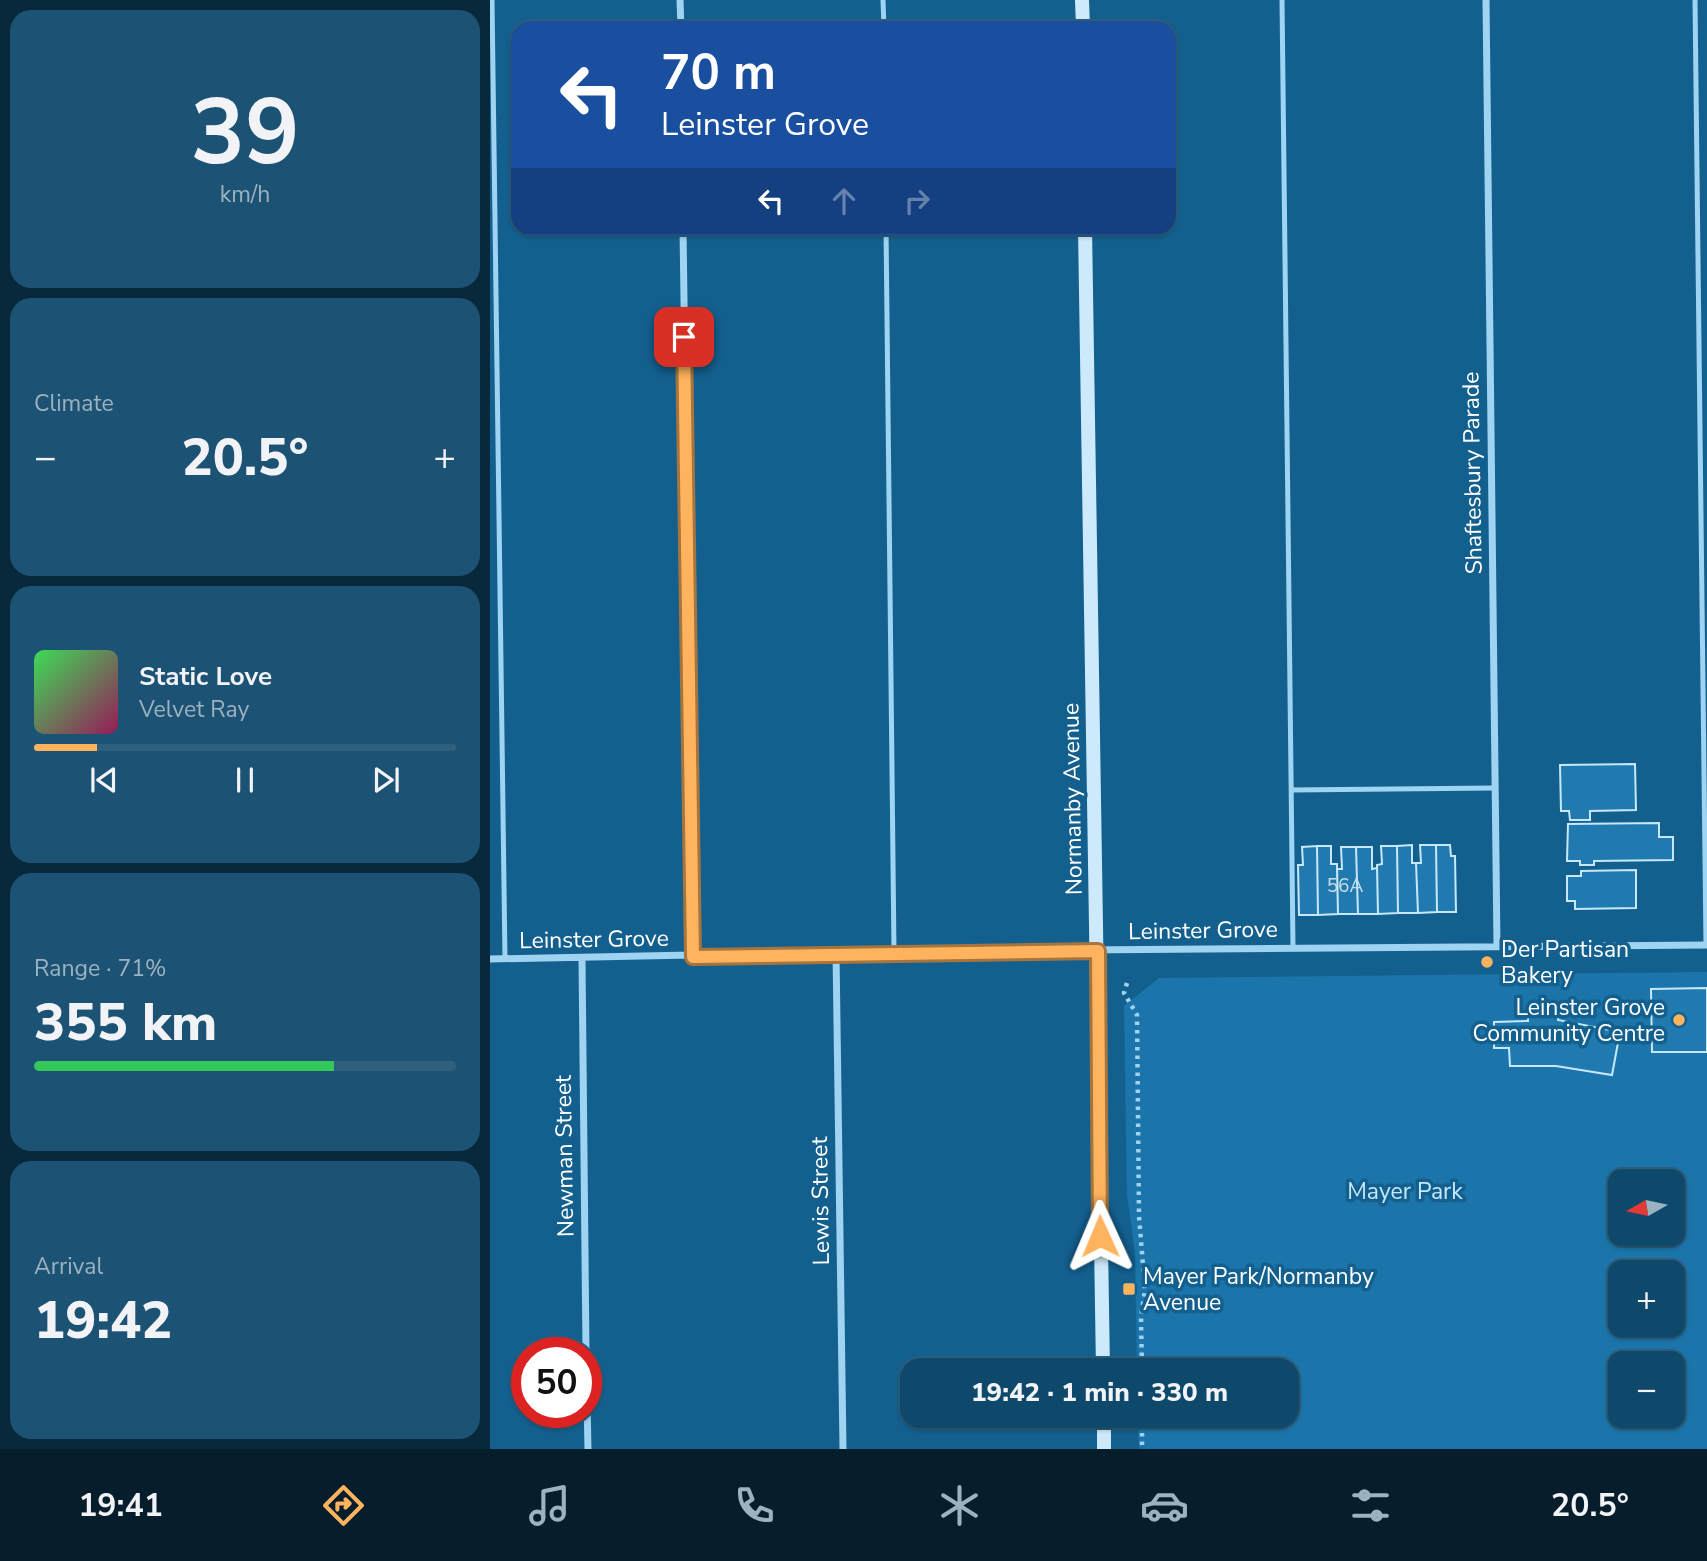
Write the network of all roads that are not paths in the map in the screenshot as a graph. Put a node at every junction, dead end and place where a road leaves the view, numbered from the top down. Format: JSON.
{"nodes":[{"id":1,"x":492,"y":0,"type":"edge"},
{"id":2,"x":680,"y":0,"type":"edge"},
{"id":3,"x":884,"y":0,"type":"edge"},
{"id":4,"x":1082,"y":0,"type":"edge"},
{"id":5,"x":1282,"y":0,"type":"edge"},
{"id":6,"x":1486,"y":0,"type":"edge"},
{"id":7,"x":1695,"y":0,"type":"edge"},
{"id":8,"x":681,"y":21,"type":"edge"},
{"id":9,"x":884,"y":21,"type":"edge"},
{"id":10,"x":1083,"y":21,"type":"edge"},
{"id":11,"x":684,"y":235,"type":"edge"},
{"id":12,"x":886,"y":235,"type":"edge"},
{"id":13,"x":1085,"y":235,"type":"edge"},
{"id":14,"x":1495,"y":788,"type":"junction"},
{"id":15,"x":1291,"y":790,"type":"junction"},
{"id":16,"x":1706,"y":945,"type":"edge"},
{"id":17,"x":1497,"y":946,"type":"junction"},
{"id":18,"x":1293,"y":948,"type":"junction"},
{"id":19,"x":1098,"y":951,"type":"junction"},
{"id":20,"x":836,"y":952,"type":"junction"},
{"id":21,"x":894,"y":952,"type":"junction"},
{"id":22,"x":693,"y":957,"type":"junction"},
{"id":23,"x":582,"y":958,"type":"junction"},
{"id":24,"x":490,"y":959,"type":"edge"},
{"id":25,"x":505,"y":959,"type":"junction"},
{"id":26,"x":586,"y":1337,"type":"edge"},
{"id":27,"x":1103,"y":1358,"type":"edge"},
{"id":28,"x":587,"y":1428,"type":"edge"},
{"id":29,"x":1104,"y":1428,"type":"edge"},
{"id":30,"x":587,"y":1449,"type":"edge"},
{"id":31,"x":843,"y":1449,"type":"edge"},
{"id":32,"x":1104,"y":1449,"type":"edge"}],
"edges":[{"from":1,"to":25,"type":"lane"},
{"from":2,"to":8,"type":"street"},
{"from":3,"to":9,"type":"lane"},
{"from":4,"to":10,"type":"main road"},
{"from":5,"to":15,"type":"lane"},
{"from":6,"to":14,"type":"street","name":"Shaftesbury Parade"},
{"from":7,"to":16,"type":"lane"},
{"from":11,"to":22,"type":"street"},
{"from":12,"to":21,"type":"lane"},
{"from":13,"to":19,"type":"main road","name":"Normanby Avenue"},
{"from":14,"to":15,"type":"lane"},
{"from":14,"to":17,"type":"street","name":"Shaftesbury Parade"},
{"from":15,"to":18,"type":"lane"},
{"from":16,"to":17,"type":"street","name":"Leinster Grove"},
{"from":17,"to":18,"type":"street","name":"Leinster Grove"},
{"from":18,"to":19,"type":"street","name":"Leinster Grove"},
{"from":19,"to":21,"type":"street","name":"Leinster Grove"},
{"from":19,"to":27,"type":"main road","name":"Normanby Avenue"},
{"from":20,"to":21,"type":"street","name":"Leinster Grove"},
{"from":20,"to":22,"type":"street","name":"Leinster Grove"},
{"from":20,"to":31,"type":"street","name":"Lewis Street"},
{"from":22,"to":23,"type":"street","name":"Leinster Grove"},
{"from":23,"to":25,"type":"street","name":"Leinster Grove"},
{"from":23,"to":26,"type":"street","name":"Newman Street"},
{"from":24,"to":25,"type":"street","name":"Leinster Grove"},
{"from":28,"to":30,"type":"street","name":"Newman Street"},
{"from":29,"to":32,"type":"main road"}]}
